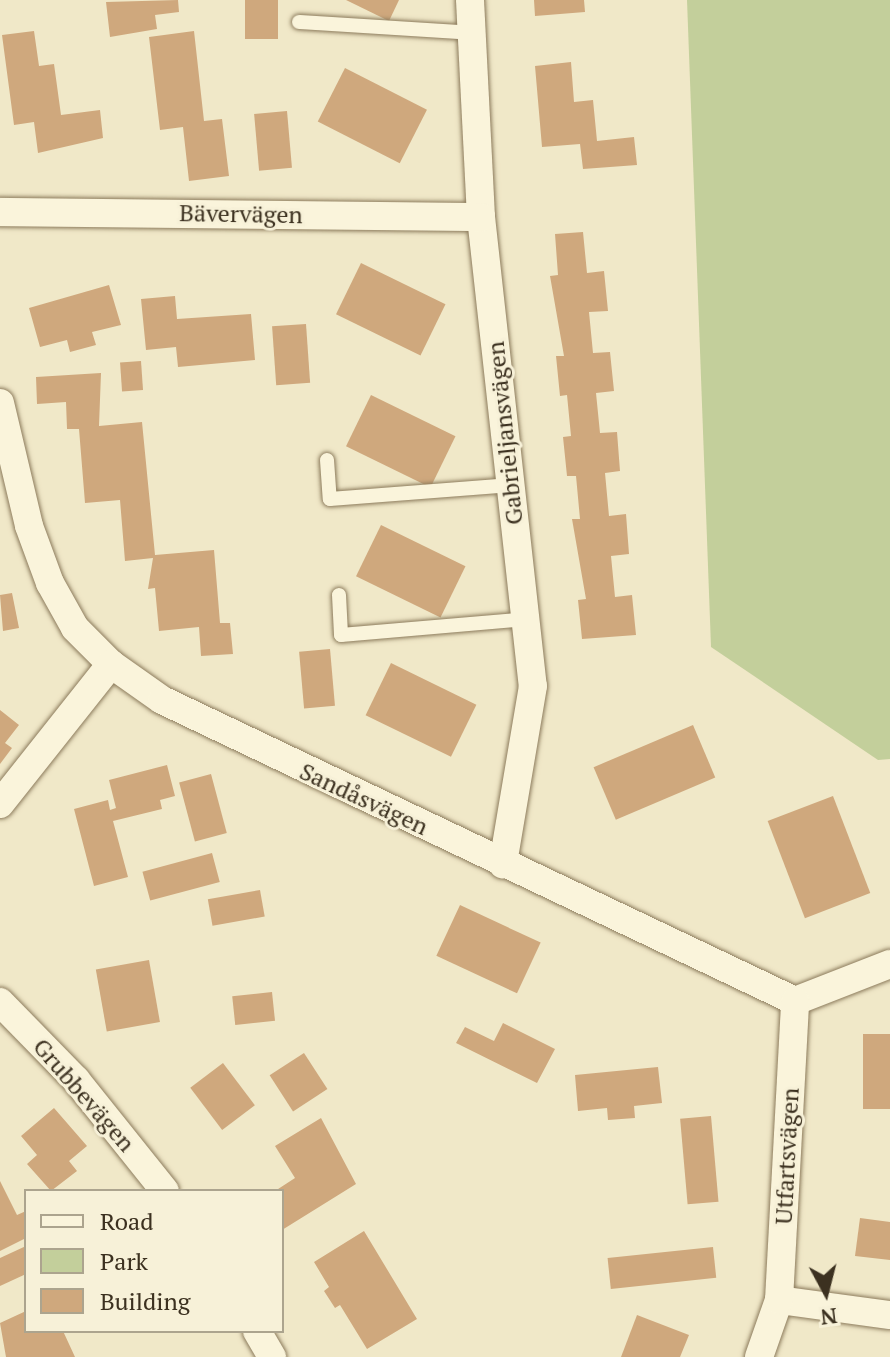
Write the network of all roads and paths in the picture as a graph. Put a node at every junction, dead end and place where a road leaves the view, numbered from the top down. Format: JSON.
{"nodes":[{"id":1,"x":470,"y":0,"type":"edge"},
{"id":2,"x":299,"y":22,"type":"dead end"},
{"id":3,"x":472,"y":33,"type":"junction"},
{"id":4,"x":0,"y":212,"type":"edge"},
{"id":5,"x":481,"y":217,"type":"junction"},
{"id":6,"x":0,"y":403,"type":"edge"},
{"id":7,"x":327,"y":460,"type":"dead end"},
{"id":8,"x":511,"y":485,"type":"junction"},
{"id":9,"x":339,"y":595,"type":"dead end"},
{"id":10,"x":526,"y":619,"type":"junction"},
{"id":11,"x":111,"y":664,"type":"junction"},
{"id":12,"x":0,"y":804,"type":"edge"},
{"id":13,"x":503,"y":864,"type":"junction"},
{"id":14,"x":890,"y":964,"type":"edge"},
{"id":15,"x":795,"y":1001,"type":"junction"},
{"id":16,"x":0,"y":1002,"type":"edge"},
{"id":17,"x":163,"y":1189,"type":"edge"},
{"id":18,"x":779,"y":1300,"type":"junction"},
{"id":19,"x":890,"y":1315,"type":"edge"},
{"id":20,"x":258,"y":1333,"type":"edge"},
{"id":21,"x":272,"y":1357,"type":"edge"},
{"id":22,"x":759,"y":1357,"type":"edge"}],
"edges":[{"from":1,"to":3,"type":"street","name":"Gabrieljansvägen"},
{"from":2,"to":3,"type":"lane"},
{"from":3,"to":5,"type":"street","name":"Gabrieljansvägen"},
{"from":4,"to":5,"type":"street","name":"Bävervägen"},
{"from":5,"to":8,"type":"street","name":"Gabrieljansvägen"},
{"from":6,"to":11,"type":"street","name":"Sandåsvägen"},
{"from":7,"to":8,"type":"lane"},
{"from":8,"to":10,"type":"street","name":"Gabrieljansvägen"},
{"from":9,"to":10,"type":"lane"},
{"from":10,"to":13,"type":"street","name":"Gabrieljansvägen"},
{"from":11,"to":12,"type":"street"},
{"from":11,"to":13,"type":"street","name":"Sandåsvägen"},
{"from":13,"to":15,"type":"street","name":"Sandåsvägen"},
{"from":14,"to":15,"type":"street"},
{"from":15,"to":18,"type":"street","name":"Utfartsvägen"},
{"from":16,"to":17,"type":"street","name":"Grubbevägen"},
{"from":18,"to":19,"type":"street"},
{"from":18,"to":22,"type":"street","name":"Utfartsvägen"},
{"from":20,"to":21,"type":"street"}]}
